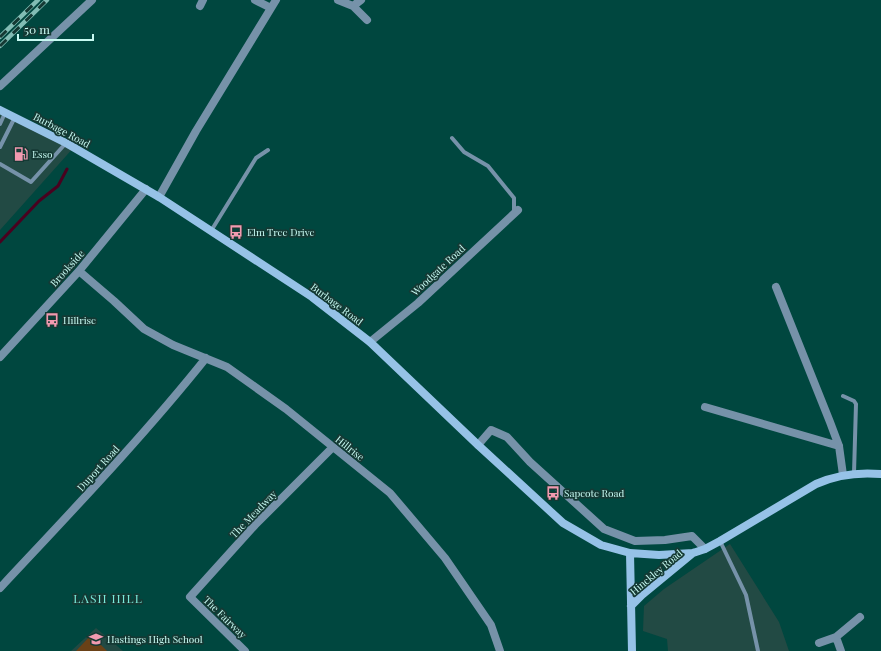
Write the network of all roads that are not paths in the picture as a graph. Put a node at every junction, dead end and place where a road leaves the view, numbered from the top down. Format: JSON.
{"nodes":[{"id":1,"x":92,"y":0,"type":"edge"},
{"id":2,"x":255,"y":0,"type":"edge"},
{"id":3,"x":276,"y":0,"type":"edge"},
{"id":4,"x":338,"y":0,"type":"edge"},
{"id":5,"x":361,"y":0,"type":"edge"},
{"id":6,"x":353,"y":6,"type":"junction"},
{"id":7,"x":270,"y":8,"type":"junction"},
{"id":8,"x":367,"y":20,"type":"dead end"},
{"id":9,"x":0,"y":86,"type":"edge"},
{"id":10,"x":3,"y":111,"type":"edge"},
{"id":11,"x":16,"y":117,"type":"junction"},
{"id":12,"x":0,"y":124,"type":"edge"},
{"id":13,"x":452,"y":138,"type":"dead end"},
{"id":14,"x":66,"y":143,"type":"junction"},
{"id":15,"x":0,"y":147,"type":"edge"},
{"id":16,"x":268,"y":150,"type":"dead end"},
{"id":17,"x":0,"y":164,"type":"edge"},
{"id":18,"x":146,"y":189,"type":"junction"},
{"id":19,"x":159,"y":197,"type":"junction"},
{"id":20,"x":516,"y":211,"type":"joint"},
{"id":21,"x":211,"y":231,"type":"junction"},
{"id":22,"x":79,"y":271,"type":"junction"},
{"id":23,"x":776,"y":287,"type":"dead end"},
{"id":24,"x":370,"y":342,"type":"junction"},
{"id":25,"x":0,"y":357,"type":"edge"},
{"id":26,"x":206,"y":358,"type":"junction"},
{"id":27,"x":843,"y":396,"type":"dead end"},
{"id":28,"x":705,"y":407,"type":"dead end"},
{"id":29,"x":478,"y":445,"type":"junction"},
{"id":30,"x":839,"y":446,"type":"junction"},
{"id":31,"x":333,"y":447,"type":"junction"},
{"id":32,"x":854,"y":473,"type":"junction"},
{"id":33,"x":881,"y":474,"type":"edge"},
{"id":34,"x":843,"y":475,"type":"junction"},
{"id":35,"x":720,"y":542,"type":"junction"},
{"id":36,"x":706,"y":549,"type":"junction"},
{"id":37,"x":630,"y":553,"type":"junction"},
{"id":38,"x":693,"y":553,"type":"junction"},
{"id":39,"x":0,"y":588,"type":"edge"},
{"id":40,"x":190,"y":597,"type":"joint"},
{"id":41,"x":631,"y":606,"type":"junction"},
{"id":42,"x":860,"y":617,"type":"dead end"},
{"id":43,"x":836,"y":637,"type":"junction"},
{"id":44,"x":819,"y":643,"type":"dead end"},
{"id":45,"x":245,"y":651,"type":"edge"},
{"id":46,"x":500,"y":651,"type":"edge"},
{"id":47,"x":632,"y":651,"type":"edge"},
{"id":48,"x":758,"y":651,"type":"edge"},
{"id":49,"x":841,"y":651,"type":"edge"}],
"edges":[{"from":1,"to":9,"type":"street"},
{"from":2,"to":7,"type":"street"},
{"from":3,"to":7,"type":"street"},
{"from":4,"to":6,"type":"street"},
{"from":5,"to":6,"type":"street"},
{"from":6,"to":8,"type":"street"},
{"from":7,"to":19,"type":"street"},
{"from":10,"to":11,"type":"main road","name":"Burbage Road"},
{"from":10,"to":12,"type":"lane"},
{"from":11,"to":14,"type":"main road","name":"Burbage Road"},
{"from":11,"to":15,"type":"lane"},
{"from":13,"to":20,"type":"lane"},
{"from":14,"to":17,"type":"lane"},
{"from":14,"to":18,"type":"main road","name":"Burbage Road"},
{"from":16,"to":21,"type":"lane"},
{"from":18,"to":19,"type":"main road","name":"Burbage Road"},
{"from":18,"to":22,"type":"street","name":"Brookside"},
{"from":19,"to":21,"type":"main road","name":"Burbage Road"},
{"from":20,"to":24,"type":"street","name":"Woodgate Road"},
{"from":21,"to":24,"type":"main road","name":"Burbage Road"},
{"from":22,"to":25,"type":"street","name":"Brookside"},
{"from":22,"to":26,"type":"street","name":"Hillrise"},
{"from":23,"to":30,"type":"street"},
{"from":24,"to":29,"type":"main road","name":"Burbage Road"},
{"from":26,"to":31,"type":"street","name":"Hillrise"},
{"from":26,"to":39,"type":"street","name":"Duport Road"},
{"from":27,"to":32,"type":"lane"},
{"from":28,"to":30,"type":"street"},
{"from":29,"to":36,"type":"street"},
{"from":29,"to":37,"type":"main road","name":"Burbage Road"},
{"from":30,"to":34,"type":"street"},
{"from":31,"to":40,"type":"street","name":"The Meadway"},
{"from":31,"to":46,"type":"street","name":"Hillrise"},
{"from":32,"to":33,"type":"main road"},
{"from":32,"to":34,"type":"main road"},
{"from":34,"to":35,"type":"main road"},
{"from":35,"to":36,"type":"main road"},
{"from":35,"to":48,"type":"lane"},
{"from":36,"to":38,"type":"main road"},
{"from":37,"to":38,"type":"main road"},
{"from":37,"to":41,"type":"main road","name":"Hinckley Road"},
{"from":38,"to":41,"type":"main road","name":"Hinckley Road"},
{"from":40,"to":45,"type":"street","name":"The Fairway"},
{"from":41,"to":47,"type":"main road","name":"Hinckley Road"},
{"from":42,"to":43,"type":"street"},
{"from":43,"to":44,"type":"street"},
{"from":43,"to":49,"type":"street"}]}
